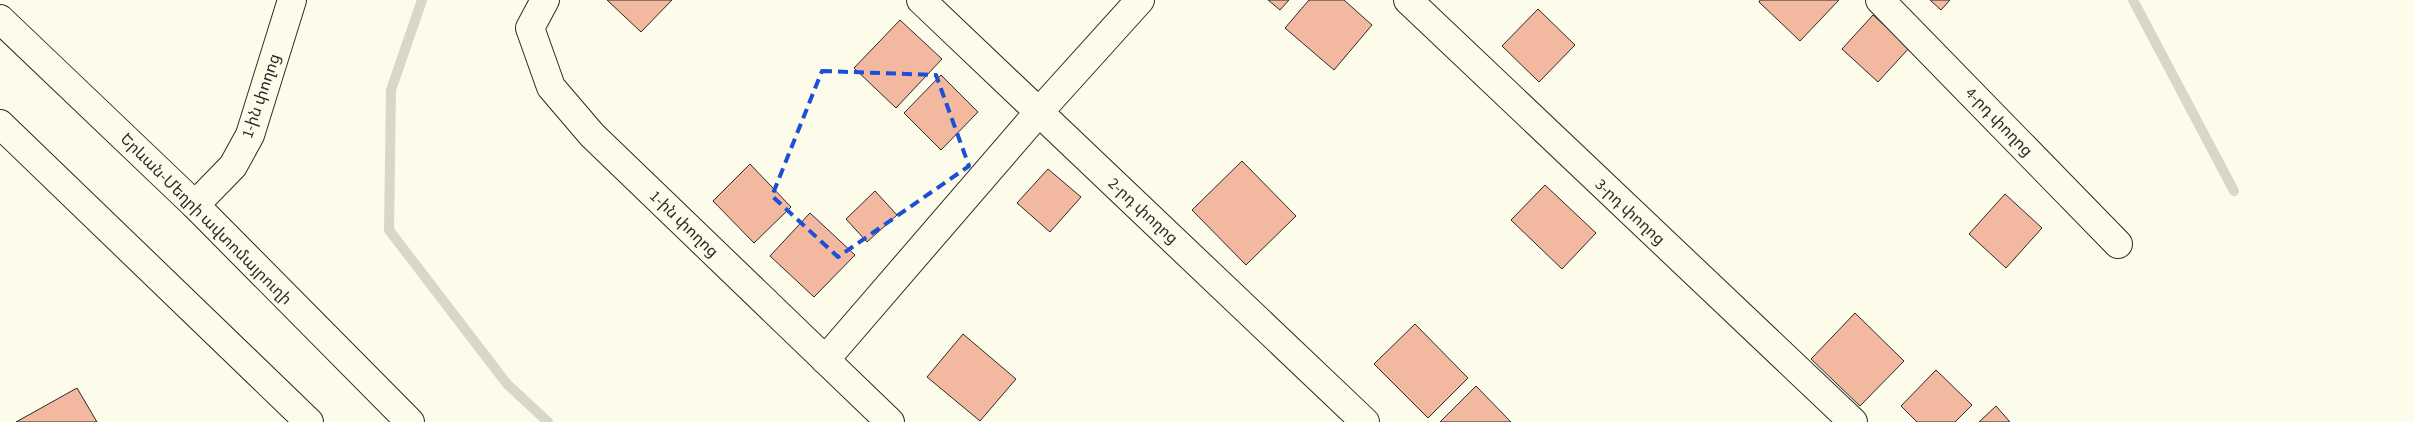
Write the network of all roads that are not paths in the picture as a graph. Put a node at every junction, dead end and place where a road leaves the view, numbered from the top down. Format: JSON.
{"nodes":[{"id":1,"x":292,"y":0,"type":"edge"},
{"id":2,"x":545,"y":0,"type":"edge"},
{"id":3,"x":921,"y":0,"type":"edge"},
{"id":4,"x":1140,"y":0,"type":"edge"},
{"id":5,"x":1408,"y":0,"type":"edge"},
{"id":6,"x":1880,"y":0,"type":"edge"},
{"id":7,"x":0,"y":19,"type":"edge"},
{"id":8,"x":1038,"y":112,"type":"junction"},
{"id":9,"x":0,"y":124,"type":"edge"},
{"id":10,"x":195,"y":205,"type":"junction"},
{"id":11,"x":2118,"y":244,"type":"dead end"},
{"id":12,"x":825,"y":360,"type":"junction"},
{"id":13,"x":309,"y":422,"type":"edge"},
{"id":14,"x":410,"y":422,"type":"edge"},
{"id":15,"x":890,"y":422,"type":"edge"},
{"id":16,"x":1365,"y":422,"type":"edge"},
{"id":17,"x":1853,"y":422,"type":"edge"}],
"edges":[{"from":1,"to":10,"type":"main road","name":"1-ին փողոց"},
{"from":2,"to":12,"type":"main road","name":"1-ին փողոց"},
{"from":3,"to":8,"type":"main road","name":"2-րդ փողոց"},
{"from":4,"to":8,"type":"main road"},
{"from":5,"to":17,"type":"main road","name":"3-րդ փողոց"},
{"from":6,"to":11,"type":"main road","name":"4-րդ փողոց"},
{"from":7,"to":10,"type":"main road","name":"Երևան-Մեղրի ավտոմայրուղի"},
{"from":8,"to":12,"type":"main road"},
{"from":8,"to":16,"type":"main road","name":"2-րդ փողոց"},
{"from":9,"to":13,"type":"main road"},
{"from":10,"to":14,"type":"main road","name":"Երևան-Մեղրի ավտոմայրուղի"},
{"from":12,"to":15,"type":"main road","name":"1-ին փողոց"}]}
